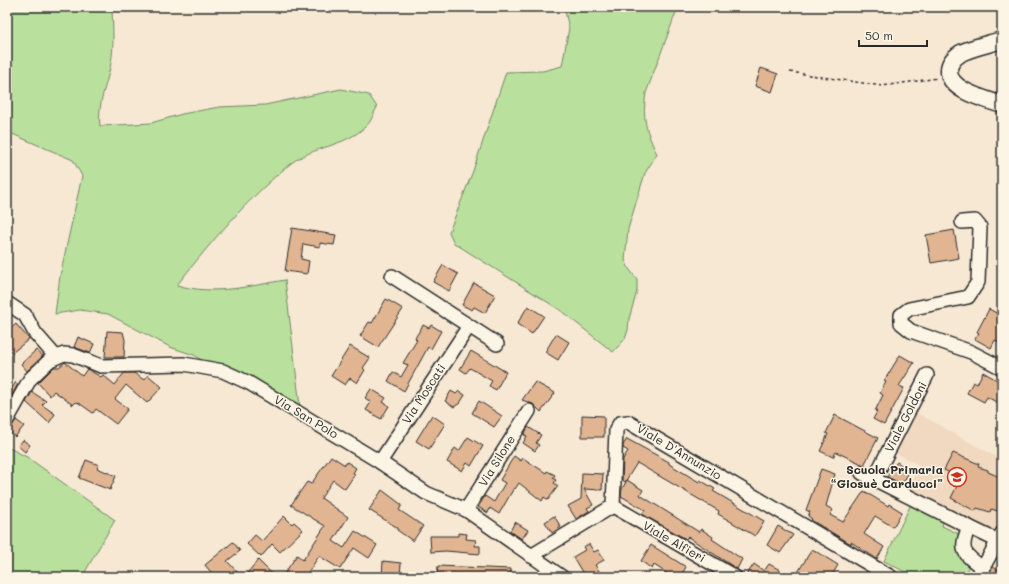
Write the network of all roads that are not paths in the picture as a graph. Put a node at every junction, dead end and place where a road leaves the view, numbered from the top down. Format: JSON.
{"nodes":[{"id":1,"x":1002,"y":40,"type":"edge"},
{"id":2,"x":1002,"y":105,"type":"edge"},
{"id":3,"x":962,"y":222,"type":"dead end"},
{"id":4,"x":392,"y":276,"type":"dead end"},
{"id":5,"x":7,"y":303,"type":"edge"},
{"id":6,"x":469,"y":326,"type":"junction"},
{"id":7,"x":497,"y":344,"type":"dead end"},
{"id":8,"x":56,"y":357,"type":"junction"},
{"id":9,"x":1002,"y":368,"type":"edge"},
{"id":10,"x":927,"y":376,"type":"dead end"},
{"id":11,"x":529,"y":411,"type":"dead end"},
{"id":12,"x":7,"y":420,"type":"edge"},
{"id":13,"x":380,"y":462,"type":"junction"},
{"id":14,"x":862,"y":473,"type":"dead end"},
{"id":15,"x":874,"y":479,"type":"junction"},
{"id":16,"x":613,"y":506,"type":"junction"},
{"id":17,"x":466,"y":510,"type":"junction"},
{"id":18,"x":970,"y":527,"type":"junction"},
{"id":19,"x":1000,"y":537,"type":"edge"},
{"id":20,"x":531,"y":556,"type":"junction"},
{"id":21,"x":981,"y":572,"type":"edge"},
{"id":22,"x":562,"y":577,"type":"edge"},
{"id":23,"x":735,"y":577,"type":"edge"},
{"id":24,"x":891,"y":577,"type":"edge"}],
"edges":[{"from":1,"to":2,"type":"main road"},
{"from":3,"to":9,"type":"street"},
{"from":4,"to":6,"type":"street"},
{"from":5,"to":8,"type":"street"},
{"from":6,"to":7,"type":"street"},
{"from":6,"to":13,"type":"street","name":"Via Moscati"},
{"from":8,"to":12,"type":"street"},
{"from":8,"to":13,"type":"street","name":"Via San Polo"},
{"from":10,"to":15,"type":"street","name":"Viale Goldoni"},
{"from":11,"to":17,"type":"street","name":"Via Silone"},
{"from":13,"to":17,"type":"street","name":"Via San Polo"},
{"from":14,"to":15,"type":"street"},
{"from":15,"to":18,"type":"street"},
{"from":16,"to":20,"type":"street"},
{"from":16,"to":23,"type":"street","name":"Viale Alfieri"},
{"from":16,"to":24,"type":"street","name":"Viale D'Annunzio"},
{"from":17,"to":20,"type":"street","name":"Via San Polo"},
{"from":18,"to":19,"type":"street"},
{"from":18,"to":21,"type":"street"},
{"from":19,"to":21,"type":"street"},
{"from":20,"to":22,"type":"street","name":"Via San Polo"}]}
